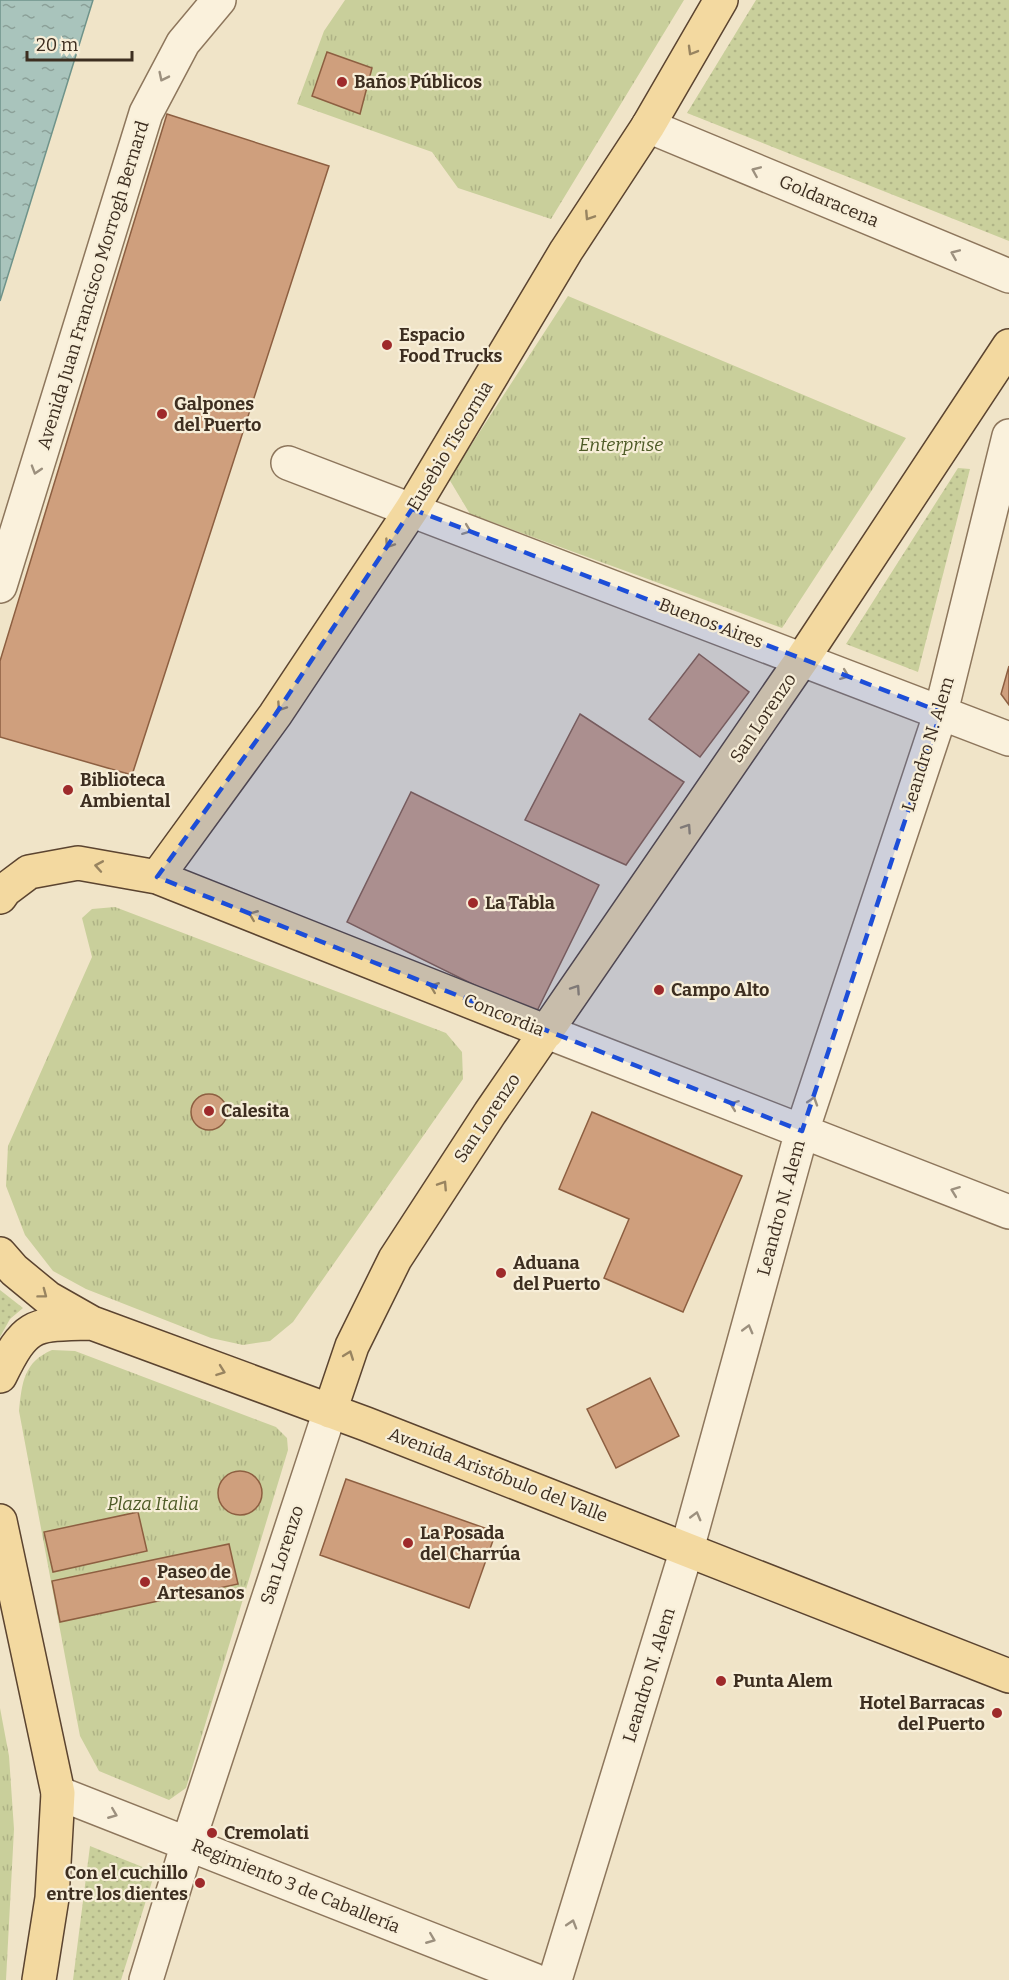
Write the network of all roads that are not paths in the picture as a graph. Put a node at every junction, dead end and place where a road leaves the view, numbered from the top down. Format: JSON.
{"nodes":[{"id":1,"x":219,"y":0,"type":"edge"},
{"id":2,"x":721,"y":0,"type":"edge"},
{"id":3,"x":648,"y":126,"type":"junction"},
{"id":4,"x":1009,"y":276,"type":"edge"},
{"id":5,"x":1009,"y":346,"type":"edge"},
{"id":6,"x":1009,"y":436,"type":"edge"},
{"id":7,"x":288,"y":463,"type":"dead end"},
{"id":8,"x":412,"y":509,"type":"junction"},
{"id":9,"x":0,"y":586,"type":"edge"},
{"id":10,"x":803,"y":658,"type":"junction"},
{"id":11,"x":940,"y":712,"type":"junction"},
{"id":12,"x":1009,"y":739,"type":"edge"},
{"id":13,"x":157,"y":877,"type":"junction"},
{"id":14,"x":0,"y":897,"type":"edge"},
{"id":15,"x":547,"y":1032,"type":"junction"},
{"id":16,"x":802,"y":1131,"type":"junction"},
{"id":17,"x":1009,"y":1212,"type":"edge"},
{"id":18,"x":0,"y":1254,"type":"edge"},
{"id":19,"x":92,"y":1323,"type":"junction"},
{"id":20,"x":0,"y":1376,"type":"edge"},
{"id":21,"x":330,"y":1411,"type":"junction"},
{"id":22,"x":0,"y":1521,"type":"edge"},
{"id":23,"x":687,"y":1549,"type":"junction"},
{"id":24,"x":1009,"y":1676,"type":"edge"},
{"id":25,"x":58,"y":1793,"type":"junction"},
{"id":26,"x":188,"y":1844,"type":"junction"},
{"id":27,"x":39,"y":1980,"type":"edge"},
{"id":28,"x":146,"y":1980,"type":"edge"},
{"id":29,"x":534,"y":1980,"type":"edge"},
{"id":30,"x":555,"y":1980,"type":"edge"}],
"edges":[{"from":1,"to":9,"type":"street","name":"Avenida Juan Francisco Morrogh Bernard","one_way":true},
{"from":2,"to":3,"type":"main road","name":"Eusebio Tiscornia","one_way":true},
{"from":4,"to":3,"type":"street","name":"Goldaracena","one_way":true},
{"from":3,"to":8,"type":"main road","name":"Eusebio Tiscornia","one_way":true},
{"from":5,"to":10,"type":"main road","name":"San Lorenzo"},
{"from":6,"to":11,"type":"street","name":"Leandro N. Alem"},
{"from":7,"to":8,"type":"street","name":"Buenos Aires"},
{"from":8,"to":10,"type":"street","name":"Buenos Aires","one_way":true},
{"from":8,"to":13,"type":"main road","name":"Eusebio Tiscornia","one_way":true},
{"from":10,"to":11,"type":"street","name":"Buenos Aires","one_way":true},
{"from":15,"to":10,"type":"main road","name":"San Lorenzo","one_way":true},
{"from":11,"to":12,"type":"street","name":"Buenos Aires"},
{"from":16,"to":11,"type":"street","name":"Leandro N. Alem","one_way":true},
{"from":13,"to":14,"type":"main road","name":"Concordia","one_way":true},
{"from":15,"to":13,"type":"main road","name":"Concordia","one_way":true},
{"from":16,"to":15,"type":"street","name":"Concordia","one_way":true},
{"from":21,"to":15,"type":"main road","name":"San Lorenzo","one_way":true},
{"from":17,"to":16,"type":"street","name":"Concordia","one_way":true},
{"from":23,"to":16,"type":"street","name":"Leandro N. Alem","one_way":true},
{"from":18,"to":19,"type":"main road","name":"Avenida Aristóbulo del Valle","one_way":true},
{"from":19,"to":20,"type":"main road"},
{"from":19,"to":21,"type":"main road","name":"Avenida Aristóbulo del Valle","one_way":true},
{"from":21,"to":23,"type":"main road","name":"Avenida Aristóbulo del Valle"},
{"from":21,"to":26,"type":"street","name":"San Lorenzo"},
{"from":22,"to":25,"type":"main road"},
{"from":23,"to":24,"type":"main road","name":"Avenida Aristóbulo del Valle"},
{"from":30,"to":23,"type":"street","name":"Leandro N. Alem","one_way":true},
{"from":25,"to":26,"type":"street","name":"Regimiento 3 de Caballería","one_way":true},
{"from":25,"to":27,"type":"main road"},
{"from":26,"to":28,"type":"street","name":"San Lorenzo"},
{"from":26,"to":29,"type":"street","name":"Regimiento 3 de Caballería","one_way":true}]}
